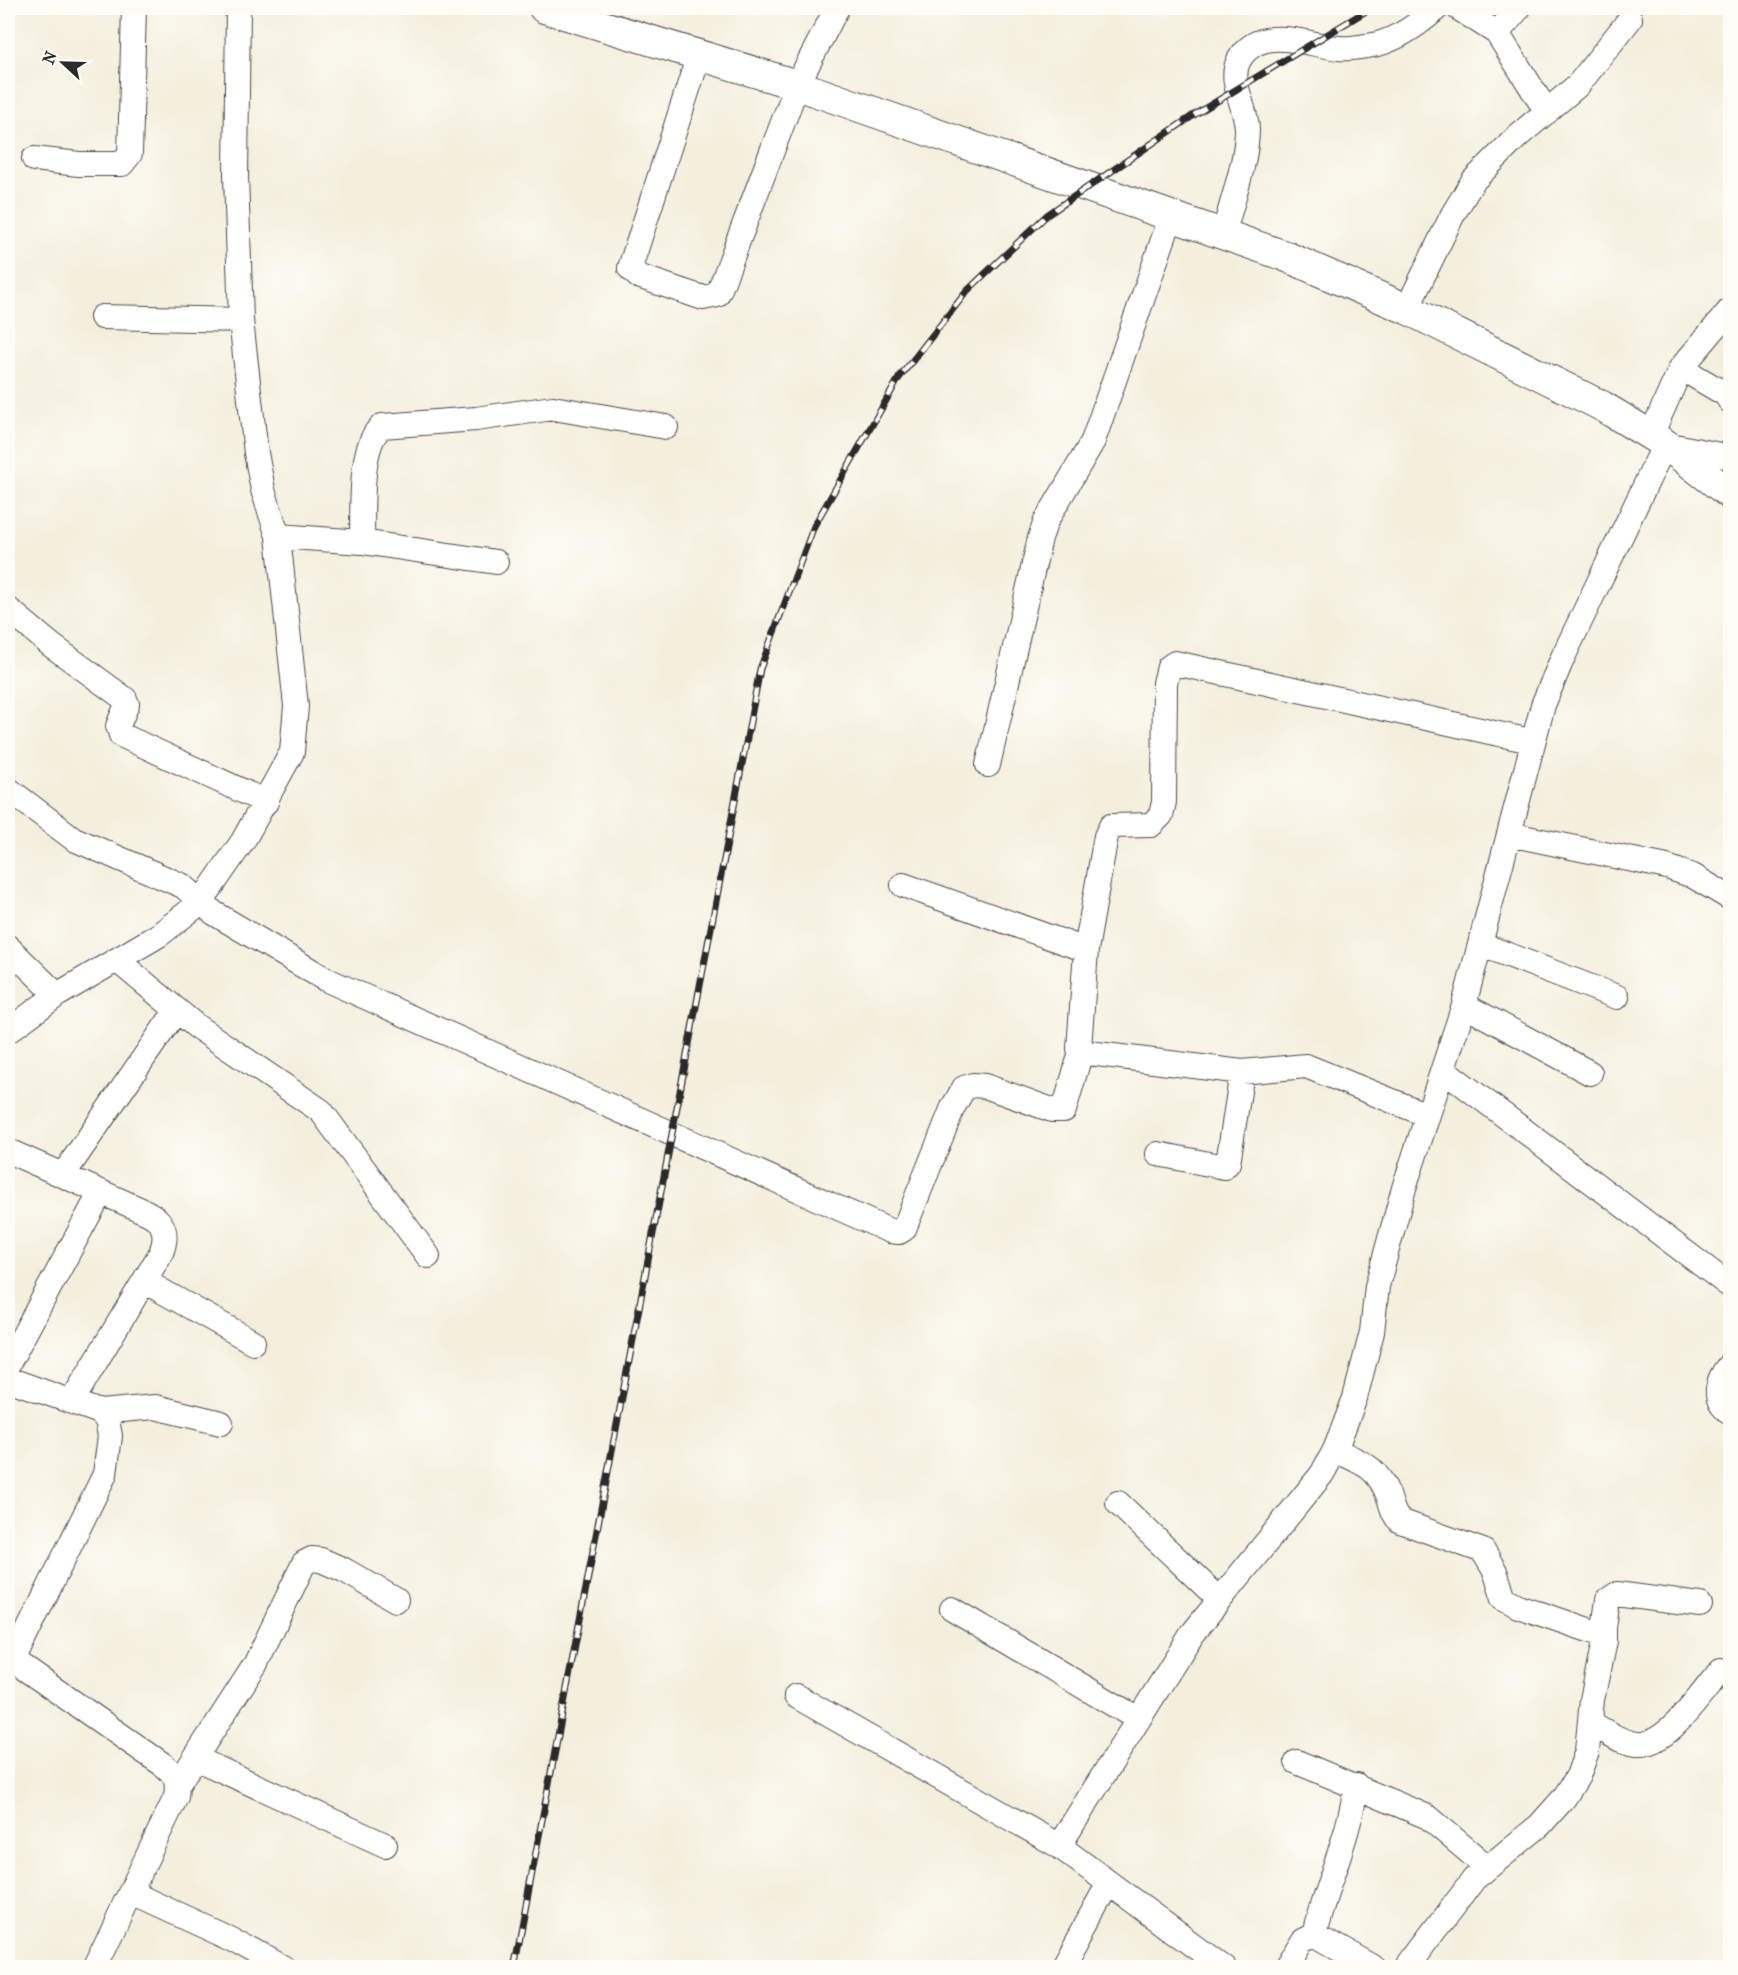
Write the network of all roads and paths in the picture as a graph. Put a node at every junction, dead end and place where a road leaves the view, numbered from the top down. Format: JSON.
{"nodes":[{"id":1,"x":134,"y":8,"type":"edge"},
{"id":2,"x":238,"y":8,"type":"edge"},
{"id":3,"x":544,"y":8,"type":"edge"},
{"id":4,"x":837,"y":8,"type":"edge"},
{"id":5,"x":1437,"y":8,"type":"edge"},
{"id":6,"x":1458,"y":8,"type":"edge"},
{"id":7,"x":1519,"y":8,"type":"edge"},
{"id":8,"x":1630,"y":20,"type":"dead end"},
{"id":9,"x":1497,"y":33,"type":"junction"},
{"id":10,"x":699,"y":55,"type":"junction"},
{"id":11,"x":797,"y":85,"type":"junction"},
{"id":12,"x":1547,"y":112,"type":"junction"},
{"id":13,"x":34,"y":159,"type":"dead end"},
{"id":14,"x":1172,"y":214,"type":"junction"},
{"id":15,"x":1224,"y":233,"type":"junction"},
{"id":16,"x":1407,"y":309,"type":"junction"},
{"id":17,"x":1731,"y":310,"type":"edge"},
{"id":18,"x":102,"y":317,"type":"dead end"},
{"id":19,"x":241,"y":320,"type":"junction"},
{"id":20,"x":1682,"y":368,"type":"junction"},
{"id":21,"x":1729,"y":394,"type":"edge"},
{"id":22,"x":666,"y":427,"type":"dead end"},
{"id":23,"x":1658,"y":439,"type":"junction"},
{"id":24,"x":1731,"y":457,"type":"edge"},
{"id":25,"x":1731,"y":494,"type":"edge"},
{"id":26,"x":278,"y":536,"type":"junction"},
{"id":27,"x":362,"y":542,"type":"junction"},
{"id":28,"x":496,"y":562,"type":"dead end"},
{"id":29,"x":8,"y":609,"type":"edge"},
{"id":30,"x":1531,"y":741,"type":"junction"},
{"id":31,"x":988,"y":765,"type":"dead end"},
{"id":32,"x":8,"y":789,"type":"edge"},
{"id":33,"x":266,"y":802,"type":"junction"},
{"id":34,"x":1509,"y":834,"type":"junction"},
{"id":35,"x":903,"y":885,"type":"dead end"},
{"id":36,"x":1731,"y":898,"type":"edge"},
{"id":37,"x":201,"y":902,"type":"junction"},
{"id":38,"x":1480,"y":944,"type":"junction"},
{"id":39,"x":8,"y":947,"type":"edge"},
{"id":40,"x":1086,"y":950,"type":"junction"},
{"id":41,"x":118,"y":961,"type":"junction"},
{"id":42,"x":57,"y":994,"type":"junction"},
{"id":43,"x":1617,"y":997,"type":"dead end"},
{"id":44,"x":1464,"y":1005,"type":"junction"},
{"id":45,"x":176,"y":1011,"type":"junction"},
{"id":46,"x":8,"y":1031,"type":"edge"},
{"id":47,"x":1081,"y":1052,"type":"junction"},
{"id":48,"x":1444,"y":1070,"type":"junction"},
{"id":49,"x":1242,"y":1072,"type":"junction"},
{"id":50,"x":1590,"y":1073,"type":"dead end"},
{"id":51,"x":1426,"y":1115,"type":"junction"},
{"id":52,"x":8,"y":1151,"type":"edge"},
{"id":53,"x":1158,"y":1154,"type":"dead end"},
{"id":54,"x":63,"y":1175,"type":"junction"},
{"id":55,"x":101,"y":1192,"type":"junction"},
{"id":56,"x":428,"y":1256,"type":"dead end"},
{"id":57,"x":144,"y":1281,"type":"junction"},
{"id":58,"x":1731,"y":1286,"type":"edge"},
{"id":59,"x":254,"y":1342,"type":"dead end"},
{"id":60,"x":8,"y":1364,"type":"edge"},
{"id":61,"x":1731,"y":1364,"type":"edge"},
{"id":62,"x":8,"y":1379,"type":"edge"},
{"id":63,"x":72,"y":1401,"type":"junction"},
{"id":64,"x":1731,"y":1412,"type":"edge"},
{"id":65,"x":100,"y":1413,"type":"junction"},
{"id":66,"x":221,"y":1424,"type":"dead end"},
{"id":67,"x":1335,"y":1450,"type":"junction"},
{"id":68,"x":1118,"y":1503,"type":"dead end"},
{"id":69,"x":1219,"y":1599,"type":"junction"},
{"id":70,"x":396,"y":1600,"type":"dead end"},
{"id":71,"x":1700,"y":1605,"type":"dead end"},
{"id":72,"x":952,"y":1609,"type":"dead end"},
{"id":73,"x":1604,"y":1628,"type":"junction"},
{"id":74,"x":10,"y":1659,"type":"edge"},
{"id":75,"x":1721,"y":1670,"type":"dead end"},
{"id":76,"x":796,"y":1696,"type":"dead end"},
{"id":77,"x":1138,"y":1719,"type":"junction"},
{"id":78,"x":1591,"y":1723,"type":"junction"},
{"id":79,"x":195,"y":1758,"type":"junction"},
{"id":80,"x":1297,"y":1761,"type":"dead end"},
{"id":81,"x":178,"y":1784,"type":"junction"},
{"id":82,"x":1356,"y":1785,"type":"junction"},
{"id":83,"x":385,"y":1845,"type":"dead end"},
{"id":84,"x":1059,"y":1846,"type":"junction"},
{"id":85,"x":1487,"y":1867,"type":"junction"},
{"id":86,"x":1109,"y":1883,"type":"junction"},
{"id":87,"x":131,"y":1893,"type":"junction"},
{"id":88,"x":1314,"y":1934,"type":"junction"},
{"id":89,"x":94,"y":1968,"type":"edge"},
{"id":90,"x":284,"y":1968,"type":"edge"},
{"id":91,"x":1062,"y":1968,"type":"edge"},
{"id":92,"x":1224,"y":1968,"type":"edge"},
{"id":93,"x":1285,"y":1968,"type":"edge"},
{"id":94,"x":1374,"y":1968,"type":"edge"},
{"id":95,"x":1407,"y":1968,"type":"edge"}],
"edges":[{"from":1,"to":13,"type":"street"},
{"from":2,"to":19,"type":"street"},
{"from":3,"to":10,"type":"main road"},
{"from":4,"to":11,"type":"street"},
{"from":5,"to":15,"type":"street"},
{"from":6,"to":9,"type":"street"},
{"from":7,"to":9,"type":"street"},
{"from":8,"to":12,"type":"street"},
{"from":9,"to":12,"type":"street"},
{"from":10,"to":11,"type":"main road"},
{"from":10,"to":11,"type":"street"},
{"from":11,"to":14,"type":"main road"},
{"from":12,"to":16,"type":"street"},
{"from":14,"to":15,"type":"main road"},
{"from":14,"to":31,"type":"street"},
{"from":15,"to":16,"type":"main road"},
{"from":16,"to":23,"type":"main road"},
{"from":17,"to":20,"type":"street"},
{"from":18,"to":19,"type":"street"},
{"from":19,"to":26,"type":"street"},
{"from":20,"to":21,"type":"street"},
{"from":20,"to":23,"type":"street"},
{"from":22,"to":27,"type":"street"},
{"from":23,"to":24,"type":"street"},
{"from":23,"to":25,"type":"main road"},
{"from":23,"to":30,"type":"street"},
{"from":26,"to":27,"type":"street"},
{"from":26,"to":33,"type":"street"},
{"from":27,"to":28,"type":"street"},
{"from":29,"to":33,"type":"street"},
{"from":30,"to":34,"type":"street"},
{"from":30,"to":40,"type":"street"},
{"from":32,"to":37,"type":"street"},
{"from":33,"to":37,"type":"street"},
{"from":34,"to":36,"type":"street"},
{"from":34,"to":38,"type":"street"},
{"from":35,"to":40,"type":"street"},
{"from":37,"to":41,"type":"street"},
{"from":37,"to":47,"type":"street"},
{"from":38,"to":43,"type":"street"},
{"from":38,"to":44,"type":"street"},
{"from":39,"to":42,"type":"street"},
{"from":40,"to":47,"type":"street"},
{"from":41,"to":42,"type":"street"},
{"from":41,"to":45,"type":"street"},
{"from":42,"to":46,"type":"street"},
{"from":44,"to":48,"type":"street"},
{"from":44,"to":50,"type":"street"},
{"from":45,"to":54,"type":"street"},
{"from":45,"to":56,"type":"street"},
{"from":47,"to":49,"type":"street"},
{"from":48,"to":51,"type":"street"},
{"from":48,"to":58,"type":"street"},
{"from":49,"to":51,"type":"street"},
{"from":49,"to":53,"type":"street"},
{"from":51,"to":67,"type":"street"},
{"from":52,"to":54,"type":"street"},
{"from":54,"to":55,"type":"street"},
{"from":55,"to":57,"type":"street"},
{"from":55,"to":60,"type":"street"},
{"from":57,"to":59,"type":"street"},
{"from":57,"to":63,"type":"street"},
{"from":61,"to":64,"type":"street"},
{"from":62,"to":63,"type":"street"},
{"from":63,"to":65,"type":"street"},
{"from":65,"to":66,"type":"street"},
{"from":65,"to":74,"type":"street"},
{"from":67,"to":69,"type":"street"},
{"from":67,"to":73,"type":"street"},
{"from":68,"to":69,"type":"street"},
{"from":69,"to":77,"type":"street"},
{"from":70,"to":79,"type":"street"},
{"from":71,"to":73,"type":"street"},
{"from":72,"to":77,"type":"street"},
{"from":73,"to":78,"type":"street"},
{"from":74,"to":81,"type":"street"},
{"from":75,"to":78,"type":"street"},
{"from":76,"to":84,"type":"street"},
{"from":77,"to":84,"type":"street"},
{"from":78,"to":85,"type":"street"},
{"from":79,"to":81,"type":"street"},
{"from":79,"to":83,"type":"street"},
{"from":80,"to":82,"type":"street"},
{"from":81,"to":87,"type":"street"},
{"from":82,"to":85,"type":"street"},
{"from":82,"to":88,"type":"street"},
{"from":84,"to":86,"type":"street"},
{"from":85,"to":95,"type":"street"},
{"from":86,"to":91,"type":"street"},
{"from":86,"to":92,"type":"street"},
{"from":87,"to":89,"type":"street"},
{"from":87,"to":90,"type":"street"},
{"from":88,"to":93,"type":"street"},
{"from":88,"to":94,"type":"street"}]}
